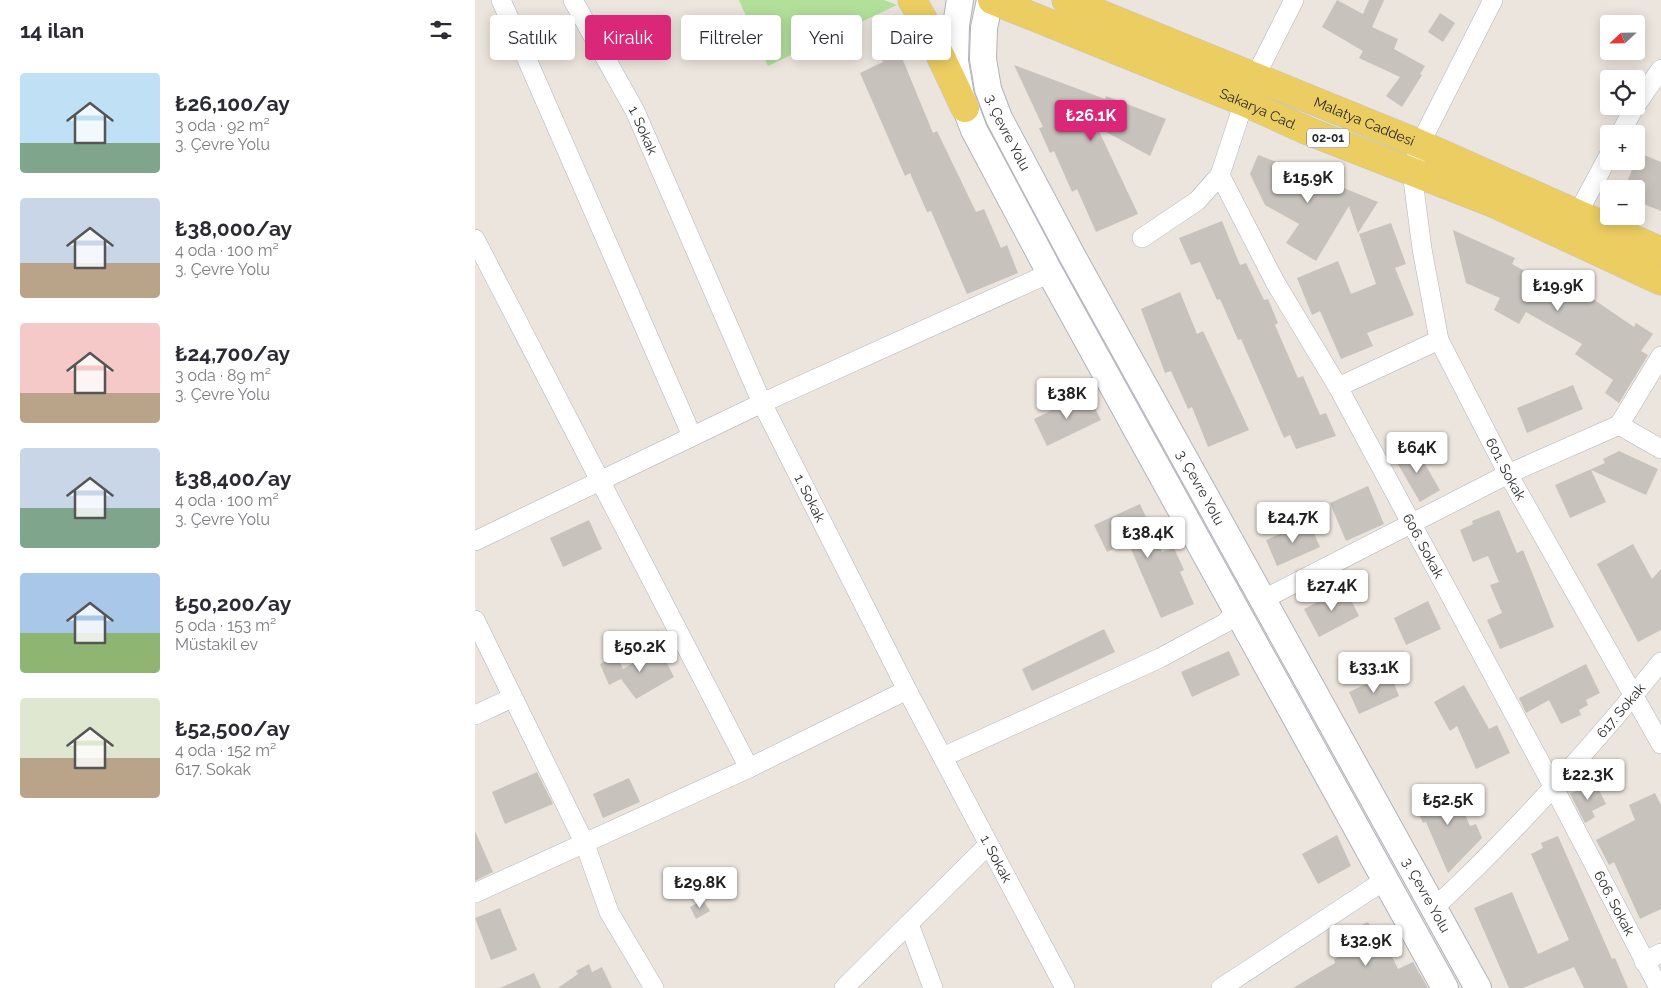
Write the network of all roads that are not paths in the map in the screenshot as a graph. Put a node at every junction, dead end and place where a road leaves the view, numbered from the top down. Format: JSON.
{"nodes":[{"id":1,"x":501,"y":0,"type":"edge"},
{"id":2,"x":573,"y":0,"type":"edge"},
{"id":3,"x":912,"y":0,"type":"edge"},
{"id":4,"x":960,"y":0,"type":"edge"},
{"id":5,"x":991,"y":0,"type":"edge"},
{"id":6,"x":1066,"y":0,"type":"edge"},
{"id":7,"x":1294,"y":0,"type":"edge"},
{"id":8,"x":1493,"y":0,"type":"edge"},
{"id":9,"x":1661,"y":69,"type":"edge"},
{"id":10,"x":1255,"y":77,"type":"junction"},
{"id":11,"x":1645,"y":93,"type":"edge"},
{"id":12,"x":1244,"y":102,"type":"junction"},
{"id":13,"x":965,"y":108,"type":"junction"},
{"id":14,"x":1420,"y":144,"type":"junction"},
{"id":15,"x":1601,"y":170,"type":"edge"},
{"id":16,"x":1411,"y":172,"type":"junction"},
{"id":17,"x":1220,"y":175,"type":"junction"},
{"id":18,"x":1578,"y":212,"type":"junction"},
{"id":19,"x":1142,"y":238,"type":"dead end"},
{"id":20,"x":475,"y":239,"type":"edge"},
{"id":21,"x":1661,"y":251,"type":"edge"},
{"id":22,"x":1050,"y":273,"type":"junction"},
{"id":23,"x":1661,"y":281,"type":"edge"},
{"id":24,"x":1439,"y":340,"type":"junction"},
{"id":25,"x":1661,"y":356,"type":"edge"},
{"id":26,"x":1337,"y":387,"type":"junction"},
{"id":27,"x":762,"y":403,"type":"junction"},
{"id":28,"x":1619,"y":425,"type":"junction"},
{"id":29,"x":692,"y":436,"type":"junction"},
{"id":30,"x":1661,"y":449,"type":"edge"},
{"id":31,"x":1508,"y":474,"type":"junction"},
{"id":32,"x":600,"y":480,"type":"junction"},
{"id":33,"x":1409,"y":524,"type":"junction"},
{"id":34,"x":475,"y":541,"type":"edge"},
{"id":35,"x":1263,"y":600,"type":"junction"},
{"id":36,"x":1237,"y":611,"type":"junction"},
{"id":37,"x":475,"y":620,"type":"edge"},
{"id":38,"x":1661,"y":662,"type":"edge"},
{"id":39,"x":907,"y":690,"type":"junction"},
{"id":40,"x":1633,"y":696,"type":"junction"},
{"id":41,"x":512,"y":698,"type":"junction"},
{"id":42,"x":475,"y":715,"type":"edge"},
{"id":43,"x":1661,"y":744,"type":"edge"},
{"id":44,"x":943,"y":757,"type":"junction"},
{"id":45,"x":749,"y":768,"type":"junction"},
{"id":46,"x":1554,"y":788,"type":"junction"},
{"id":47,"x":585,"y":844,"type":"junction"},
{"id":48,"x":988,"y":845,"type":"junction"},
{"id":49,"x":1385,"y":880,"type":"junction"},
{"id":50,"x":475,"y":893,"type":"edge"},
{"id":51,"x":1434,"y":908,"type":"junction"},
{"id":52,"x":909,"y":924,"type":"junction"},
{"id":53,"x":1661,"y":953,"type":"edge"},
{"id":54,"x":1644,"y":962,"type":"junction"},
{"id":55,"x":654,"y":988,"type":"edge"},
{"id":56,"x":844,"y":988,"type":"edge"},
{"id":57,"x":933,"y":988,"type":"edge"},
{"id":58,"x":1065,"y":988,"type":"edge"},
{"id":59,"x":1221,"y":988,"type":"edge"},
{"id":60,"x":1445,"y":988,"type":"edge"},
{"id":61,"x":1478,"y":988,"type":"edge"},
{"id":62,"x":1659,"y":988,"type":"edge"}],
"edges":[{"from":1,"to":29,"type":"street"},
{"from":2,"to":27,"type":"street","name":"1. Sokak"},
{"from":3,"to":13,"type":"main road"},
{"from":4,"to":13,"type":"main road","name":"3. Çevre Yolu"},
{"from":5,"to":12,"type":"main road","name":"Sakarya Cad.","number":"02-01"},
{"from":5,"to":35,"type":"main road","name":"3. Çevre Yolu"},
{"from":6,"to":10,"type":"main road","name":"Malatya Caddesi"},
{"from":7,"to":10,"type":"street"},
{"from":8,"to":14,"type":"street"},
{"from":9,"to":11,"type":"street"},
{"from":10,"to":14,"type":"main road","name":"Malatya Caddesi"},
{"from":12,"to":16,"type":"main road","name":"Sakarya Cad.","number":"02-01"},
{"from":12,"to":17,"type":"street"},
{"from":13,"to":22,"type":"main road","name":"3. Çevre Yolu"},
{"from":14,"to":16,"type":"street"},
{"from":14,"to":18,"type":"main road","name":"Malatya Caddesi"},
{"from":15,"to":18,"type":"street"},
{"from":16,"to":23,"type":"main road","name":"Sakarya Cad.","number":"02-01"},
{"from":16,"to":24,"type":"street","name":"601. Sokak"},
{"from":17,"to":19,"type":"street"},
{"from":17,"to":26,"type":"street","name":"606. Sokak"},
{"from":18,"to":21,"type":"main road","name":"Malatya Caddesi"},
{"from":20,"to":32,"type":"street"},
{"from":22,"to":27,"type":"street"},
{"from":22,"to":36,"type":"main road","name":"3. Çevre Yolu"},
{"from":24,"to":26,"type":"street"},
{"from":24,"to":31,"type":"street","name":"601. Sokak"},
{"from":25,"to":28,"type":"street"},
{"from":26,"to":33,"type":"street","name":"606. Sokak"},
{"from":27,"to":29,"type":"street"},
{"from":27,"to":39,"type":"street","name":"1. Sokak"},
{"from":28,"to":30,"type":"street"},
{"from":28,"to":31,"type":"street"},
{"from":29,"to":32,"type":"street"},
{"from":31,"to":33,"type":"street"},
{"from":31,"to":40,"type":"street","name":"601. Sokak"},
{"from":32,"to":34,"type":"street"},
{"from":32,"to":45,"type":"street"},
{"from":33,"to":35,"type":"street"},
{"from":33,"to":46,"type":"street","name":"606. Sokak"},
{"from":35,"to":51,"type":"main road","name":"3. Çevre Yolu"},
{"from":36,"to":44,"type":"street"},
{"from":36,"to":49,"type":"main road","name":"3. Çevre Yolu"},
{"from":37,"to":41,"type":"street"},
{"from":38,"to":40,"type":"street","name":"617. Sokak"},
{"from":39,"to":44,"type":"street","name":"1. Sokak"},
{"from":39,"to":45,"type":"street"},
{"from":40,"to":43,"type":"street","name":"601. Sokak"},
{"from":40,"to":46,"type":"street","name":"617. Sokak"},
{"from":41,"to":42,"type":"street"},
{"from":41,"to":47,"type":"street"},
{"from":44,"to":48,"type":"street","name":"1. Sokak"},
{"from":45,"to":47,"type":"street"},
{"from":46,"to":51,"type":"street","name":"617. Sokak"},
{"from":46,"to":54,"type":"street","name":"606. Sokak"},
{"from":47,"to":50,"type":"street"},
{"from":47,"to":55,"type":"street"},
{"from":48,"to":52,"type":"street"},
{"from":48,"to":58,"type":"street","name":"1. Sokak"},
{"from":49,"to":59,"type":"street"},
{"from":49,"to":60,"type":"main road","name":"3. Çevre Yolu"},
{"from":51,"to":61,"type":"main road","name":"3. Çevre Yolu"},
{"from":52,"to":56,"type":"street"},
{"from":52,"to":57,"type":"street"},
{"from":53,"to":54,"type":"street"},
{"from":54,"to":62,"type":"street","name":"606. Sokak"}]}
